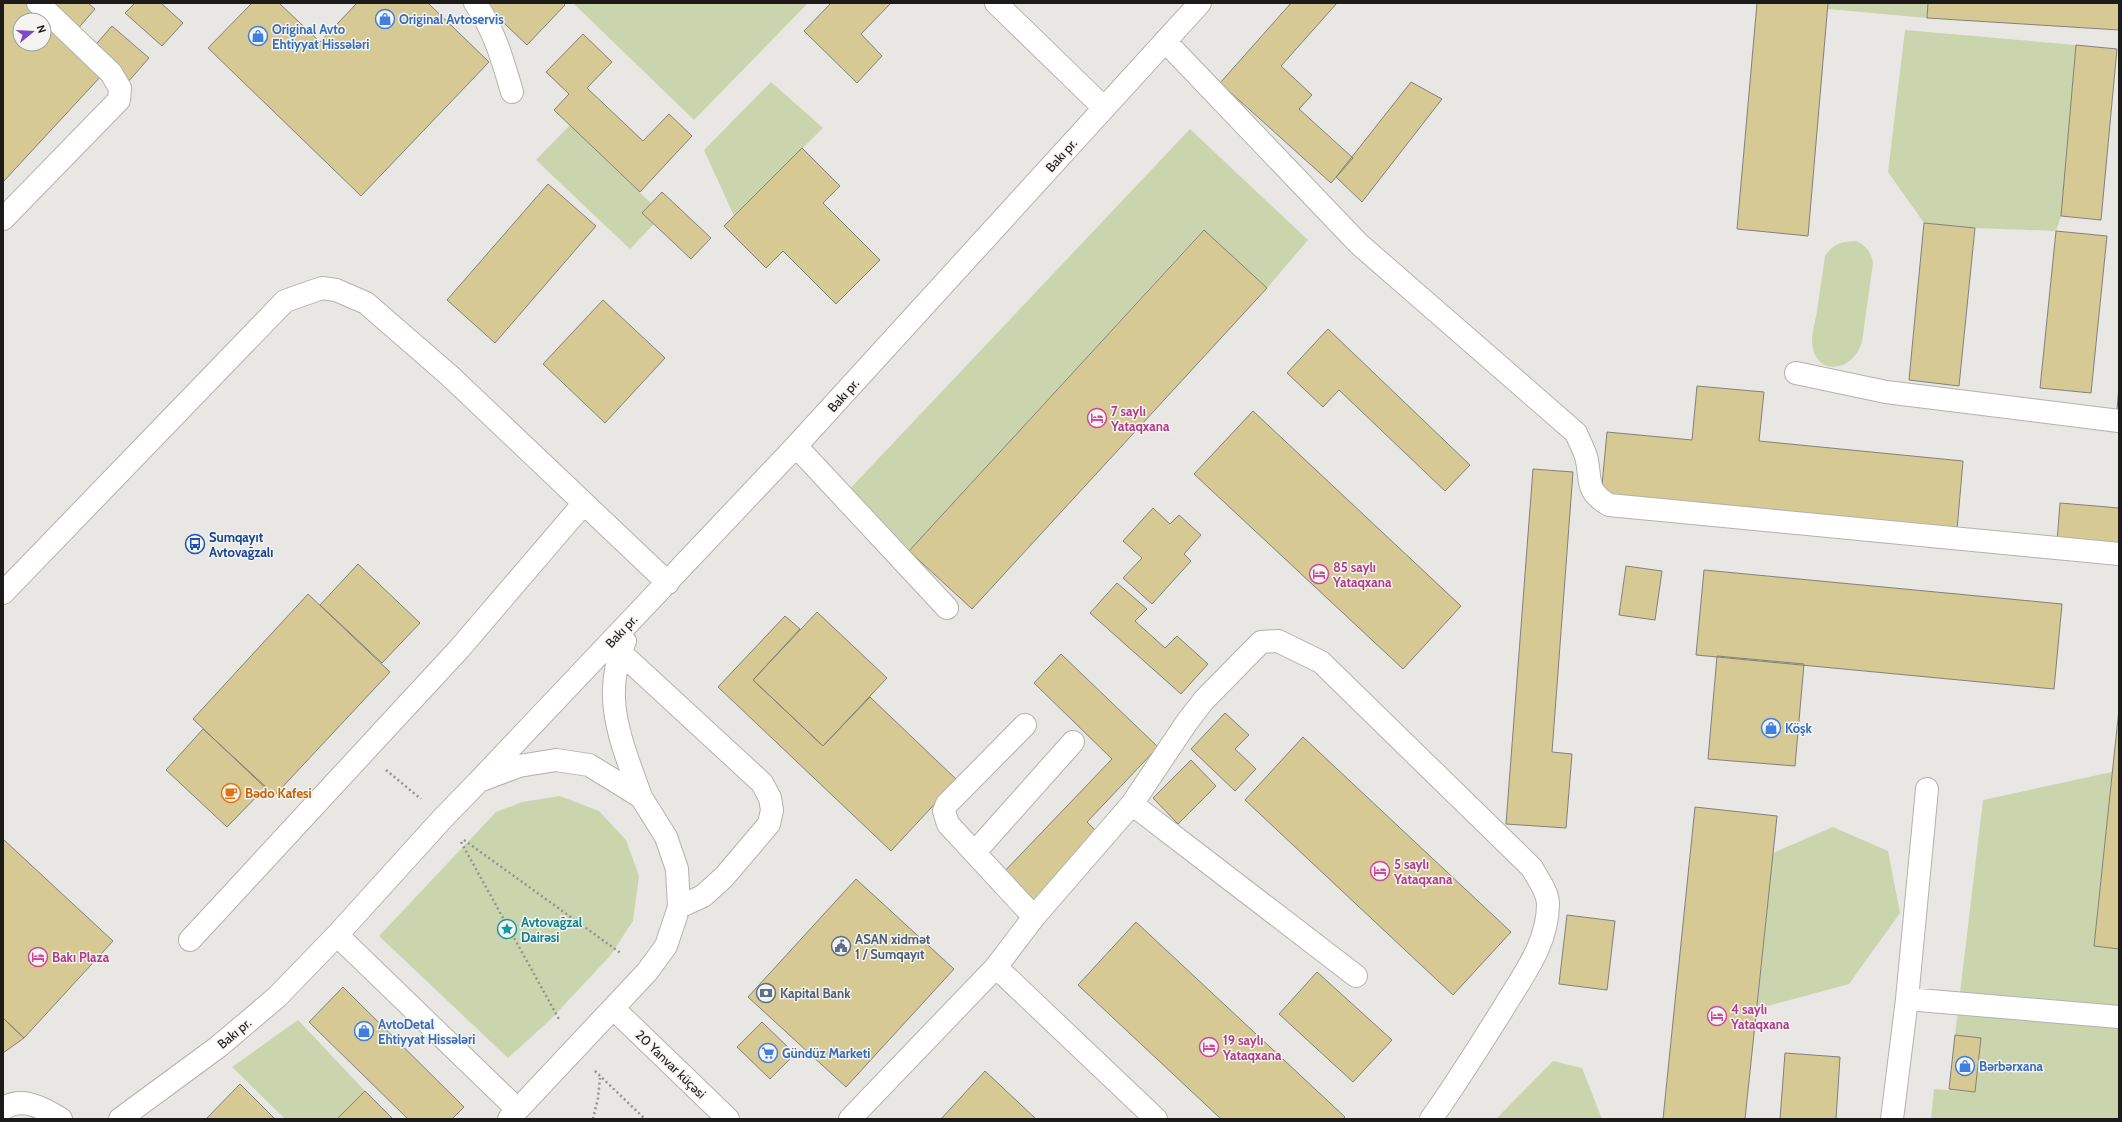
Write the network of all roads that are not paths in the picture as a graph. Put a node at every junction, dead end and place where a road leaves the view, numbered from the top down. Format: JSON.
{"nodes":[{"id":1,"x":38,"y":3,"type":"edge"},
{"id":2,"x":474,"y":3,"type":"edge"},
{"id":3,"x":996,"y":3,"type":"edge"},
{"id":4,"x":1200,"y":3,"type":"edge"},
{"id":5,"x":1165,"y":41,"type":"junction"},
{"id":6,"x":512,"y":92,"type":"dead end"},
{"id":7,"x":1104,"y":108,"type":"junction"},
{"id":8,"x":3,"y":219,"type":"edge"},
{"id":9,"x":1796,"y":373,"type":"dead end"},
{"id":10,"x":2119,"y":420,"type":"edge"},
{"id":11,"x":796,"y":446,"type":"junction"},
{"id":12,"x":584,"y":504,"type":"junction"},
{"id":13,"x":2119,"y":554,"type":"edge"},
{"id":14,"x":668,"y":583,"type":"junction"},
{"id":15,"x":3,"y":593,"type":"edge"},
{"id":16,"x":947,"y":608,"type":"dead end"},
{"id":17,"x":636,"y":616,"type":"junction"},
{"id":18,"x":620,"y":652,"type":"junction"},
{"id":19,"x":1025,"y":725,"type":"dead end"},
{"id":20,"x":1074,"y":742,"type":"dead end"},
{"id":21,"x":479,"y":781,"type":"junction"},
{"id":22,"x":1927,"y":789,"type":"dead end"},
{"id":23,"x":641,"y":797,"type":"junction"},
{"id":24,"x":1132,"y":804,"type":"junction"},
{"id":25,"x":975,"y":852,"type":"junction"},
{"id":26,"x":680,"y":907,"type":"junction"},
{"id":27,"x":1034,"y":917,"type":"junction"},
{"id":28,"x":337,"y":935,"type":"junction"},
{"id":29,"x":190,"y":940,"type":"dead end"},
{"id":30,"x":996,"y":967,"type":"junction"},
{"id":31,"x":1356,"y":976,"type":"dead end"},
{"id":32,"x":1907,"y":999,"type":"junction"},
{"id":33,"x":614,"y":1009,"type":"junction"},
{"id":34,"x":2119,"y":1017,"type":"edge"},
{"id":35,"x":3,"y":1109,"type":"edge"},
{"id":36,"x":513,"y":1114,"type":"edge"},
{"id":37,"x":61,"y":1119,"type":"edge"},
{"id":38,"x":120,"y":1119,"type":"edge"},
{"id":39,"x":728,"y":1119,"type":"edge"},
{"id":40,"x":850,"y":1119,"type":"edge"},
{"id":41,"x":1156,"y":1119,"type":"edge"},
{"id":42,"x":1431,"y":1119,"type":"edge"},
{"id":43,"x":1892,"y":1119,"type":"edge"}],
"edges":[{"from":1,"to":8,"type":"street"},
{"from":2,"to":6,"type":"street"},
{"from":3,"to":7,"type":"street"},
{"from":4,"to":5,"type":"street","name":"Bakı pr."},
{"from":5,"to":7,"type":"street","name":"Bakı pr."},
{"from":5,"to":13,"type":"street"},
{"from":7,"to":11,"type":"street","name":"Bakı pr."},
{"from":9,"to":10,"type":"street"},
{"from":11,"to":14,"type":"street","name":"Bakı pr."},
{"from":11,"to":16,"type":"street"},
{"from":12,"to":14,"type":"street"},
{"from":12,"to":15,"type":"street"},
{"from":12,"to":29,"type":"street"},
{"from":14,"to":17,"type":"street","name":"Bakı pr."},
{"from":17,"to":18,"type":"street"},
{"from":17,"to":21,"type":"street","name":"Bakı pr."},
{"from":18,"to":23,"type":"street"},
{"from":18,"to":26,"type":"street"},
{"from":19,"to":25,"type":"street"},
{"from":20,"to":25,"type":"street"},
{"from":21,"to":23,"type":"street"},
{"from":21,"to":28,"type":"street","name":"Bakı pr."},
{"from":22,"to":32,"type":"street"},
{"from":23,"to":26,"type":"street"},
{"from":24,"to":27,"type":"street"},
{"from":24,"to":31,"type":"street"},
{"from":24,"to":42,"type":"street"},
{"from":25,"to":27,"type":"street"},
{"from":26,"to":33,"type":"street"},
{"from":27,"to":30,"type":"street"},
{"from":28,"to":36,"type":"street"},
{"from":28,"to":38,"type":"street","name":"Bakı pr."},
{"from":30,"to":40,"type":"street"},
{"from":30,"to":41,"type":"street"},
{"from":32,"to":34,"type":"street"},
{"from":32,"to":43,"type":"street"},
{"from":33,"to":36,"type":"street"},
{"from":33,"to":39,"type":"street","name":"20 Yanvar küçəsi"},
{"from":35,"to":37,"type":"street"}]}
